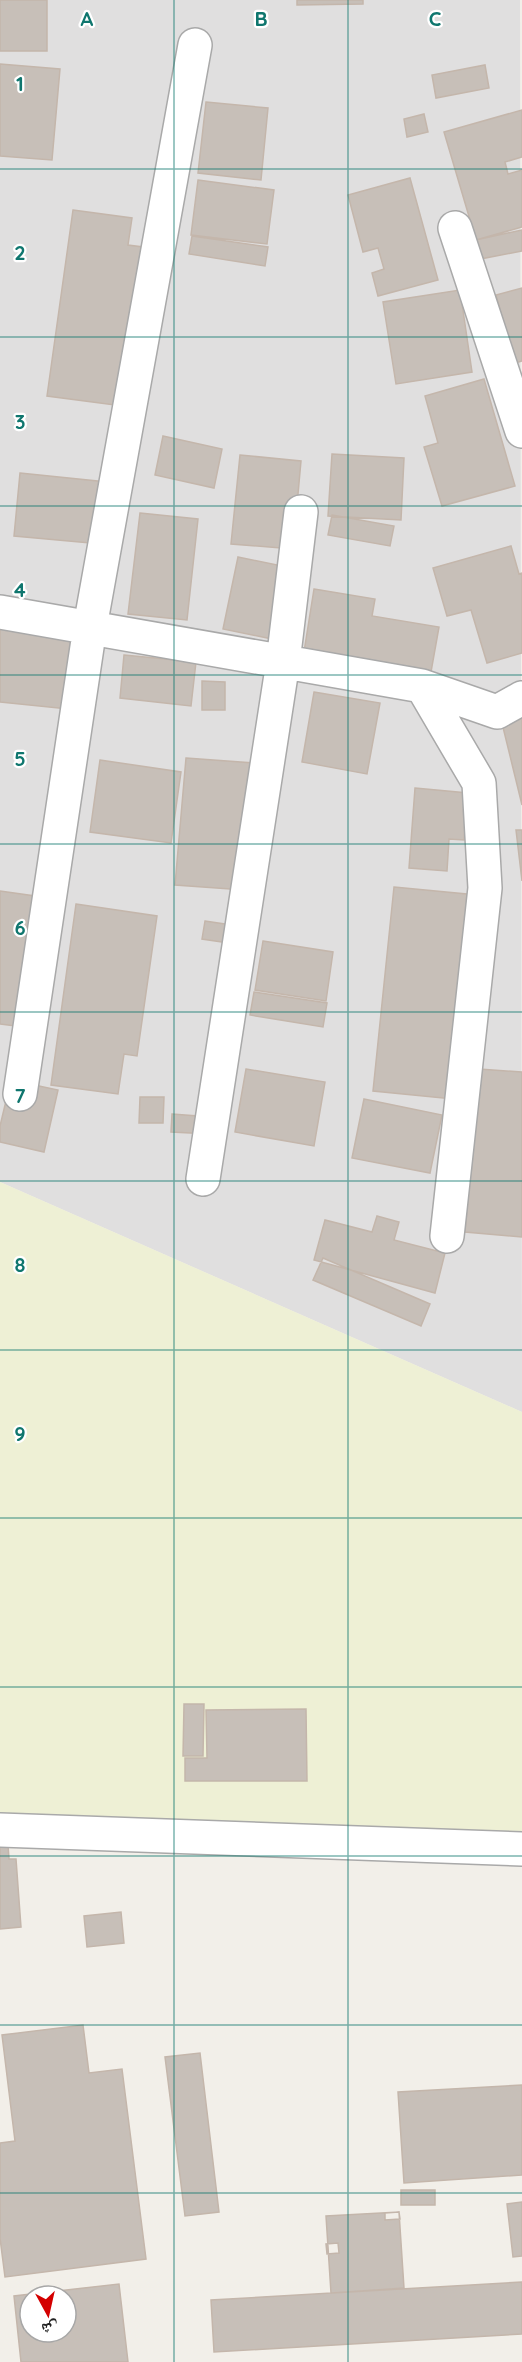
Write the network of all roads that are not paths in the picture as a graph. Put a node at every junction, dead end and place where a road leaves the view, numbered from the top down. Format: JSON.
{"nodes":[{"id":1,"x":195,"y":45,"type":"dead end"},
{"id":2,"x":455,"y":228,"type":"dead end"},
{"id":3,"x":522,"y":431,"type":"edge"},
{"id":4,"x":301,"y":512,"type":"dead end"},
{"id":5,"x":0,"y":612,"type":"edge"},
{"id":6,"x":90,"y":627,"type":"junction"},
{"id":7,"x":283,"y":662,"type":"junction"},
{"id":8,"x":422,"y":686,"type":"junction"},
{"id":9,"x":522,"y":698,"type":"edge"},
{"id":10,"x":20,"y":1094,"type":"dead end"},
{"id":11,"x":203,"y":1179,"type":"dead end"},
{"id":12,"x":447,"y":1236,"type":"dead end"},
{"id":13,"x":0,"y":1830,"type":"edge"},
{"id":14,"x":522,"y":1849,"type":"edge"}],
"edges":[{"from":1,"to":6,"type":"street"},
{"from":2,"to":3,"type":"street"},
{"from":4,"to":7,"type":"street"},
{"from":5,"to":6,"type":"street"},
{"from":6,"to":7,"type":"street"},
{"from":6,"to":10,"type":"street"},
{"from":7,"to":8,"type":"street"},
{"from":7,"to":11,"type":"street"},
{"from":8,"to":9,"type":"street"},
{"from":8,"to":12,"type":"street"},
{"from":13,"to":14,"type":"street"}]}
